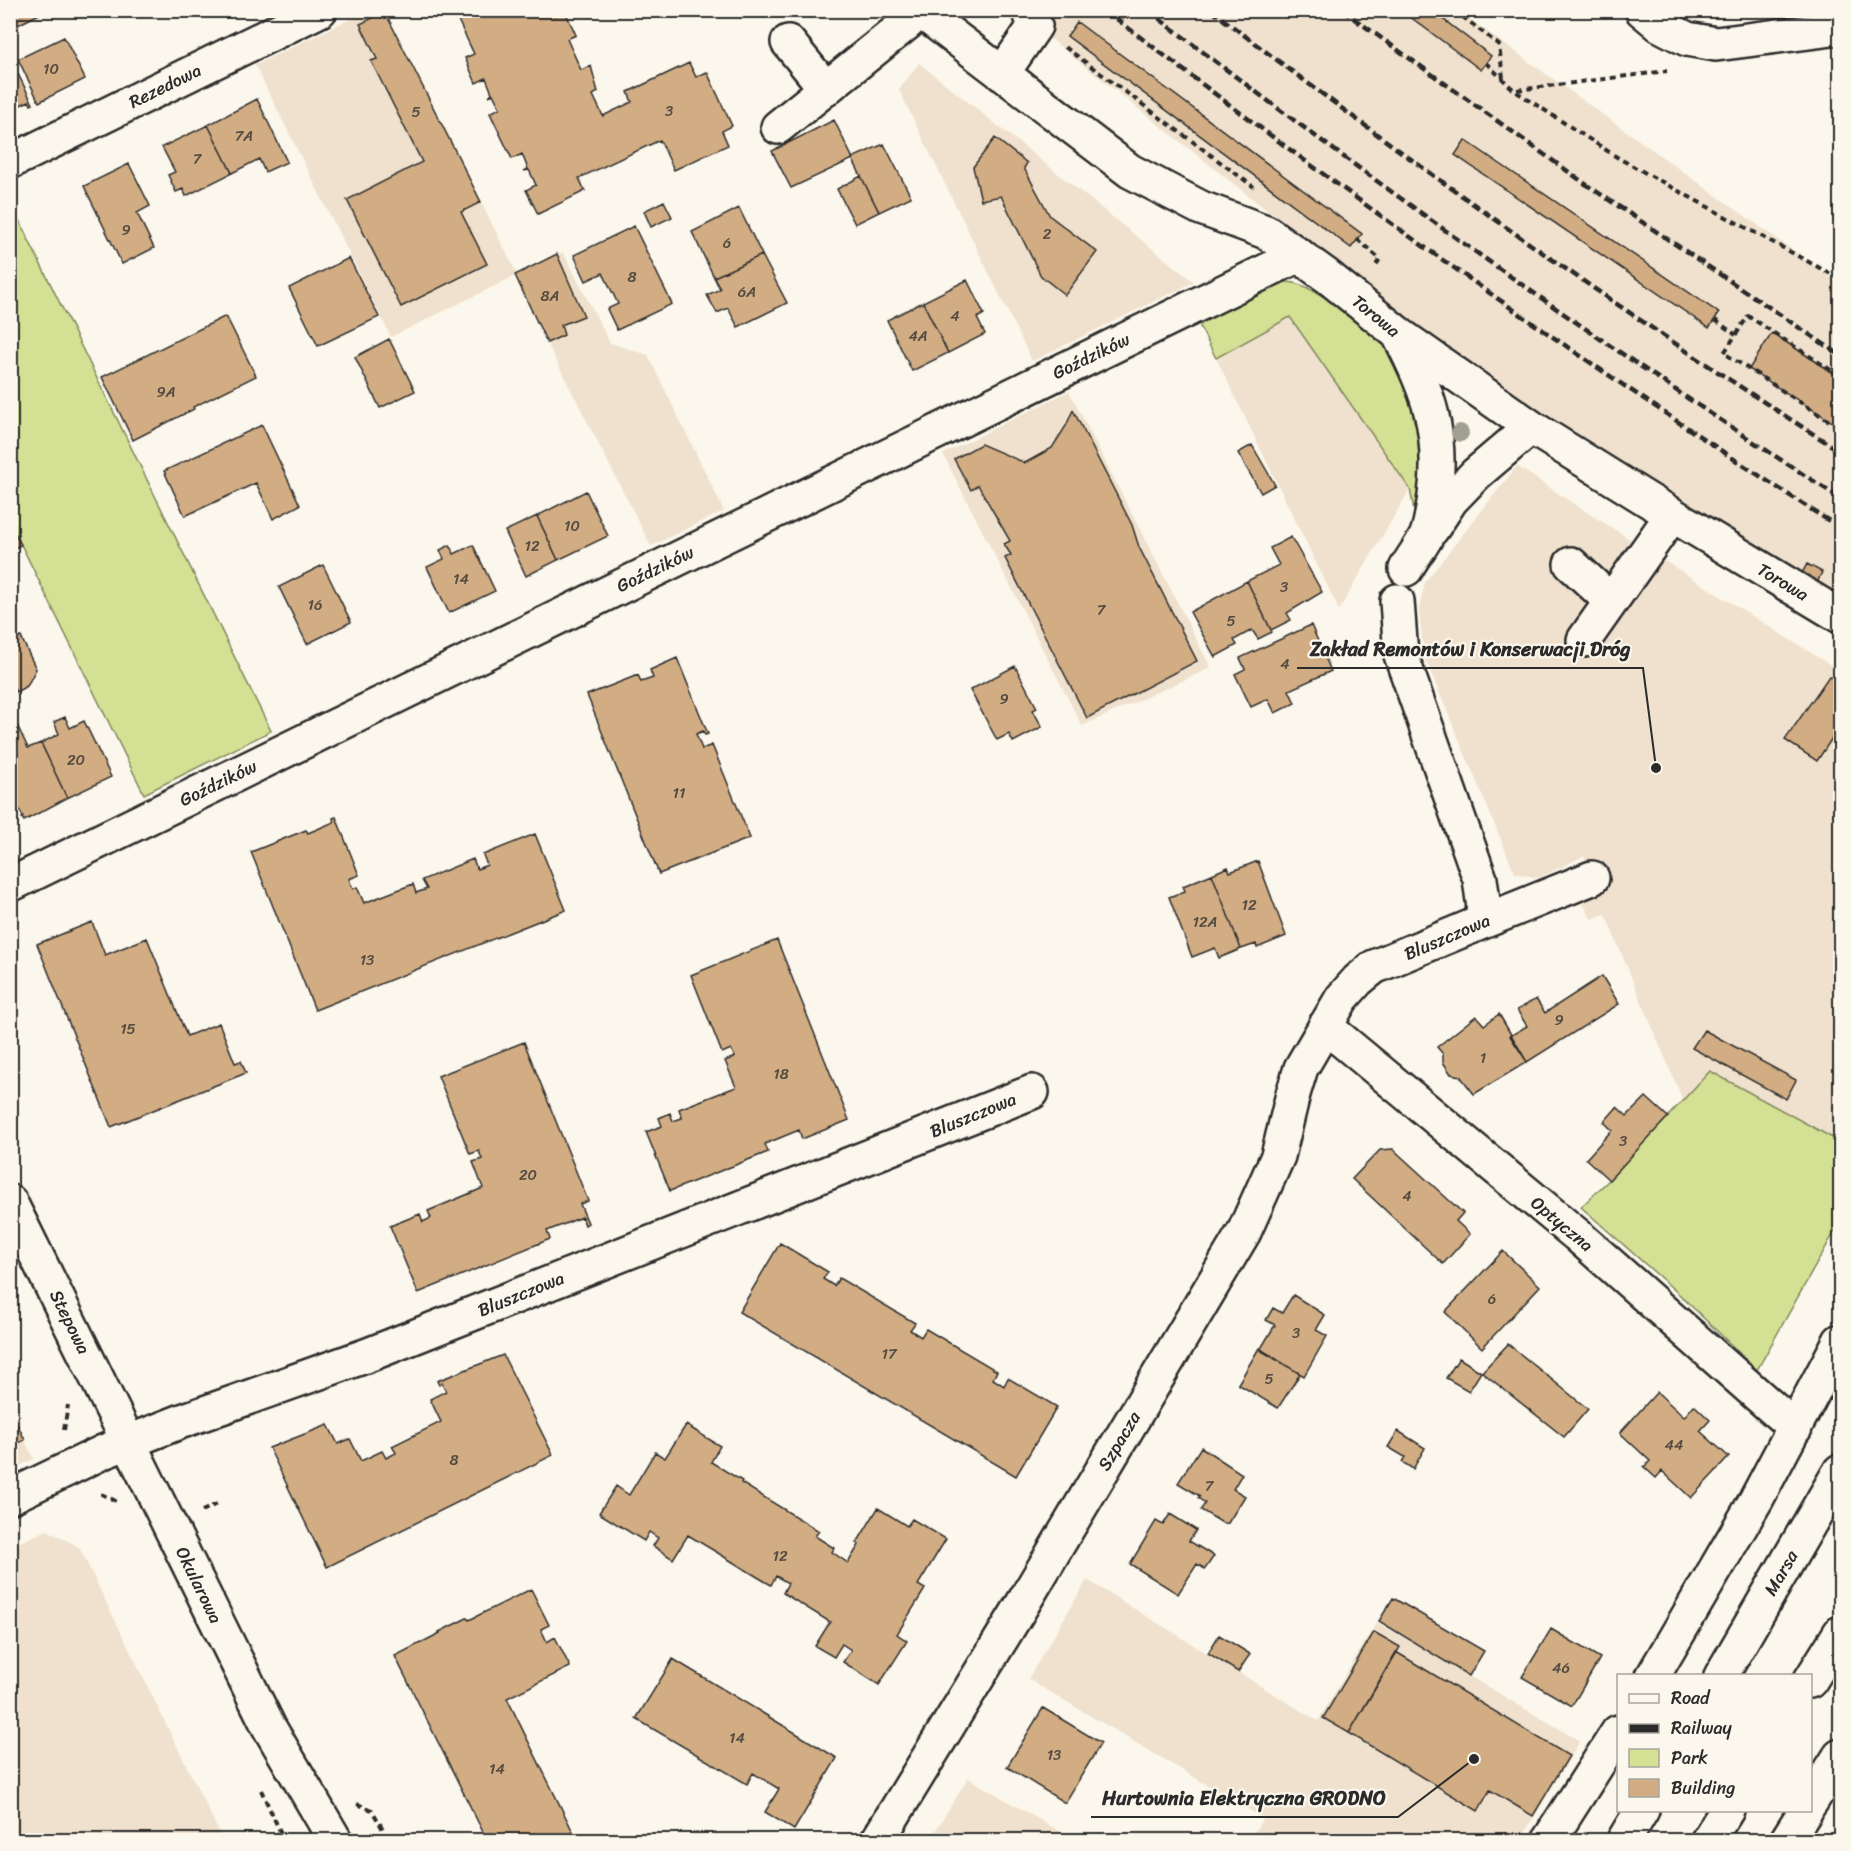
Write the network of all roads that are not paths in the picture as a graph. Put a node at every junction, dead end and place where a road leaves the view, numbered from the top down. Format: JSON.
{"nodes":[{"id":1,"x":320,"y":10,"type":"edge"},
{"id":2,"x":1029,"y":10,"type":"edge"},
{"id":3,"x":1642,"y":10,"type":"edge"},
{"id":4,"x":919,"y":11,"type":"edge"},
{"id":5,"x":1840,"y":28,"type":"edge"},
{"id":6,"x":788,"y":42,"type":"dead end"},
{"id":7,"x":1002,"y":74,"type":"junction"},
{"id":8,"x":826,"y":89,"type":"junction"},
{"id":9,"x":778,"y":127,"type":"dead end"},
{"id":10,"x":10,"y":162,"type":"edge"},
{"id":11,"x":1299,"y":255,"type":"junction"},
{"id":12,"x":1400,"y":335,"type":"junction"},
{"id":13,"x":1531,"y":427,"type":"junction"},
{"id":14,"x":1672,"y":515,"type":"junction"},
{"id":15,"x":1426,"y":538,"type":"junction"},
{"id":16,"x":1571,"y":564,"type":"dead end"},
{"id":17,"x":1406,"y":568,"type":"dead end"},
{"id":18,"x":1397,"y":601,"type":"dead end"},
{"id":19,"x":1611,"y":601,"type":"junction"},
{"id":20,"x":1840,"y":616,"type":"edge"},
{"id":21,"x":1584,"y":640,"type":"dead end"},
{"id":22,"x":1592,"y":878,"type":"dead end"},
{"id":23,"x":10,"y":885,"type":"edge"},
{"id":24,"x":1480,"y":922,"type":"junction"},
{"id":25,"x":1325,"y":1026,"type":"junction"},
{"id":26,"x":1032,"y":1092,"type":"dead end"},
{"id":27,"x":10,"y":1202,"type":"edge"},
{"id":28,"x":1840,"y":1341,"type":"edge"},
{"id":29,"x":1795,"y":1428,"type":"junction"},
{"id":30,"x":129,"y":1442,"type":"junction"},
{"id":31,"x":1840,"y":1471,"type":"edge"},
{"id":32,"x":10,"y":1497,"type":"edge"},
{"id":33,"x":1840,"y":1633,"type":"edge"},
{"id":34,"x":1654,"y":1674,"type":"edge"},
{"id":35,"x":1722,"y":1674,"type":"edge"},
{"id":36,"x":1812,"y":1678,"type":"edge"},
{"id":37,"x":269,"y":1727,"type":"junction"},
{"id":38,"x":1617,"y":1734,"type":"edge"},
{"id":39,"x":1840,"y":1756,"type":"edge"},
{"id":40,"x":1812,"y":1800,"type":"edge"},
{"id":41,"x":1641,"y":1812,"type":"edge"},
{"id":42,"x":1726,"y":1812,"type":"edge"},
{"id":43,"x":1805,"y":1812,"type":"edge"},
{"id":44,"x":309,"y":1840,"type":"edge"},
{"id":45,"x":335,"y":1840,"type":"edge"},
{"id":46,"x":878,"y":1840,"type":"edge"},
{"id":47,"x":1549,"y":1840,"type":"edge"},
{"id":48,"x":1624,"y":1840,"type":"edge"},
{"id":49,"x":1708,"y":1840,"type":"edge"},
{"id":50,"x":1787,"y":1840,"type":"edge"}],
"edges":[{"from":1,"to":10,"type":"street","name":"Rezedowa"},
{"from":2,"to":7,"type":"street"},
{"from":3,"to":5,"type":"street"},
{"from":4,"to":7,"type":"street","name":"Torowa"},
{"from":4,"to":8,"type":"street"},
{"from":6,"to":8,"type":"street"},
{"from":7,"to":11,"type":"street","name":"Torowa"},
{"from":8,"to":9,"type":"street"},
{"from":11,"to":12,"type":"street","name":"Torowa"},
{"from":11,"to":23,"type":"street","name":"Goździków"},
{"from":12,"to":13,"type":"street","name":"Torowa"},
{"from":12,"to":15,"type":"street"},
{"from":13,"to":14,"type":"street","name":"Torowa"},
{"from":13,"to":15,"type":"street"},
{"from":14,"to":19,"type":"street"},
{"from":14,"to":20,"type":"street","name":"Torowa"},
{"from":15,"to":17,"type":"street"},
{"from":16,"to":19,"type":"street"},
{"from":18,"to":24,"type":"street"},
{"from":19,"to":21,"type":"street"},
{"from":22,"to":24,"type":"street","name":"Bluszczowa"},
{"from":24,"to":25,"type":"street","name":"Bluszczowa"},
{"from":25,"to":29,"type":"street","name":"Optyczna"},
{"from":25,"to":46,"type":"street","name":"Szpacza"},
{"from":26,"to":30,"type":"street","name":"Bluszczowa"},
{"from":27,"to":30,"type":"street","name":"Stepowa"},
{"from":28,"to":29,"type":"street"},
{"from":29,"to":34,"type":"street"},
{"from":30,"to":32,"type":"street","name":"Bluszczowa"},
{"from":30,"to":37,"type":"street","name":"Okularowa"},
{"from":31,"to":35,"type":"street","name":"Marsa"},
{"from":33,"to":36,"type":"street"},
{"from":37,"to":44,"type":"street","name":"Okularowa"},
{"from":37,"to":45,"type":"street","name":"Okularowa"},
{"from":38,"to":47,"type":"street"},
{"from":39,"to":40,"type":"street"},
{"from":41,"to":48,"type":"street"},
{"from":42,"to":49,"type":"street"},
{"from":43,"to":50,"type":"street"}]}
